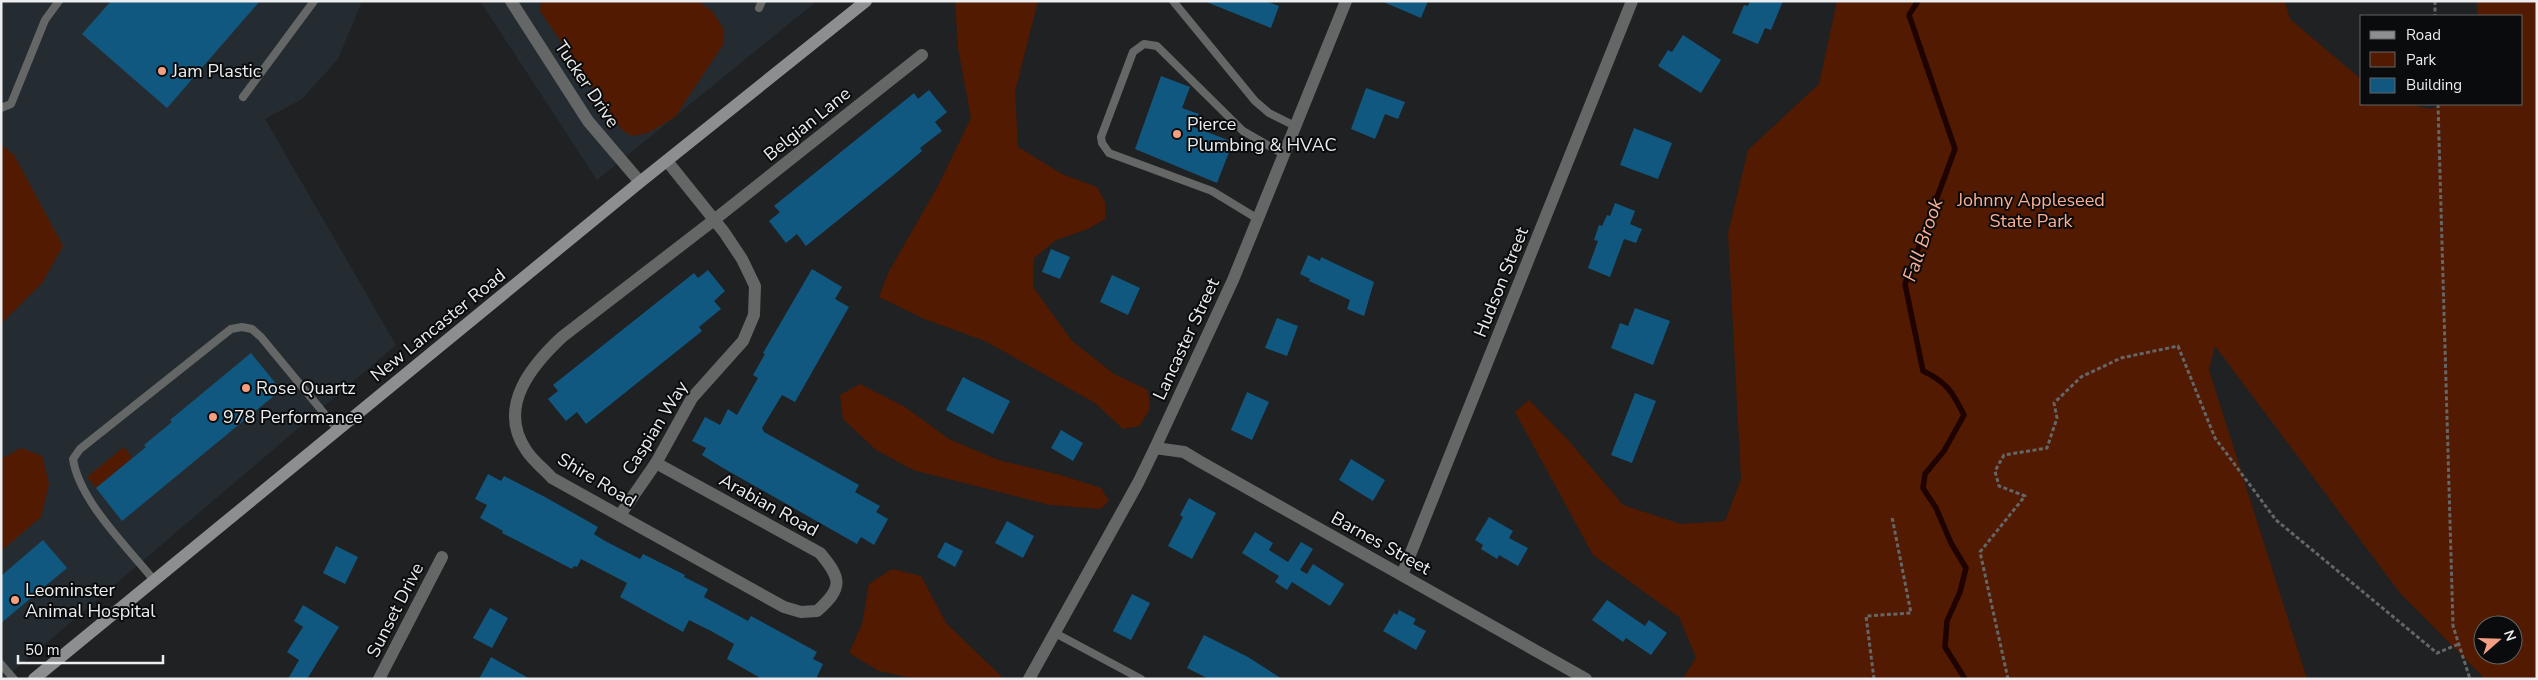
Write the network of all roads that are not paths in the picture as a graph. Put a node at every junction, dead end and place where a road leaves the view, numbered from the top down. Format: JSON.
{"nodes":[{"id":1,"x":58,"y":1,"type":"edge"},
{"id":2,"x":314,"y":1,"type":"edge"},
{"id":3,"x":511,"y":1,"type":"edge"},
{"id":4,"x":1173,"y":1,"type":"edge"},
{"id":5,"x":1346,"y":1,"type":"edge"},
{"id":6,"x":1632,"y":1,"type":"edge"},
{"id":7,"x":863,"y":2,"type":"edge"},
{"id":8,"x":922,"y":55,"type":"dead end"},
{"id":9,"x":243,"y":97,"type":"dead end"},
{"id":10,"x":1,"y":108,"type":"edge"},
{"id":11,"x":1297,"y":127,"type":"junction"},
{"id":12,"x":1285,"y":154,"type":"junction"},
{"id":13,"x":667,"y":161,"type":"junction"},
{"id":14,"x":640,"y":182,"type":"junction"},
{"id":15,"x":1258,"y":219,"type":"junction"},
{"id":16,"x":714,"y":220,"type":"junction"},
{"id":17,"x":338,"y":429,"type":"junction"},
{"id":18,"x":1155,"y":448,"type":"junction"},
{"id":19,"x":656,"y":463,"type":"junction"},
{"id":20,"x":620,"y":515,"type":"junction"},
{"id":21,"x":442,"y":557,"type":"dead end"},
{"id":22,"x":1402,"y":575,"type":"junction"},
{"id":23,"x":154,"y":580,"type":"junction"},
{"id":24,"x":832,"y":598,"type":"joint"},
{"id":25,"x":1055,"y":633,"type":"junction"},
{"id":26,"x":1,"y":664,"type":"edge"},
{"id":27,"x":14,"y":679,"type":"edge"},
{"id":28,"x":34,"y":679,"type":"edge"},
{"id":29,"x":379,"y":679,"type":"edge"},
{"id":30,"x":1029,"y":679,"type":"edge"},
{"id":31,"x":1141,"y":679,"type":"edge"},
{"id":32,"x":1586,"y":679,"type":"edge"}],
"edges":[{"from":1,"to":10,"type":"lane"},
{"from":2,"to":9,"type":"lane"},
{"from":3,"to":14,"type":"street","name":"Tucker Drive"},
{"from":4,"to":11,"type":"lane"},
{"from":5,"to":11,"type":"street","name":"Lancaster Street"},
{"from":6,"to":22,"type":"street","name":"Hudson Street"},
{"from":7,"to":13,"type":"main road","name":"New Lancaster Road"},
{"from":8,"to":16,"type":"street","name":"Belgian Lane"},
{"from":11,"to":12,"type":"street","name":"Lancaster Street"},
{"from":12,"to":15,"type":"street","name":"Lancaster Street"},
{"from":12,"to":15,"type":"lane"},
{"from":13,"to":14,"type":"main road","name":"New Lancaster Road"},
{"from":13,"to":16,"type":"street","name":"Caspian Way"},
{"from":14,"to":17,"type":"main road","name":"New Lancaster Road"},
{"from":15,"to":18,"type":"street","name":"Lancaster Street"},
{"from":16,"to":19,"type":"street","name":"Caspian Way"},
{"from":16,"to":20,"type":"street","name":"Shire Road"},
{"from":17,"to":23,"type":"main road","name":"New Lancaster Road"},
{"from":17,"to":23,"type":"lane"},
{"from":18,"to":22,"type":"street","name":"Barnes Street"},
{"from":18,"to":25,"type":"street","name":"Lancaster Street"},
{"from":19,"to":20,"type":"street","name":"Caspian Way"},
{"from":19,"to":24,"type":"street","name":"Arabian Road"},
{"from":20,"to":24,"type":"street","name":"Shire Road"},
{"from":21,"to":29,"type":"street","name":"Sunset Drive"},
{"from":22,"to":32,"type":"street","name":"Barnes Street"},
{"from":23,"to":28,"type":"main road","name":"New Lancaster Road"},
{"from":25,"to":30,"type":"street","name":"Lancaster Street"},
{"from":25,"to":31,"type":"lane"},
{"from":26,"to":27,"type":"lane"}]}
